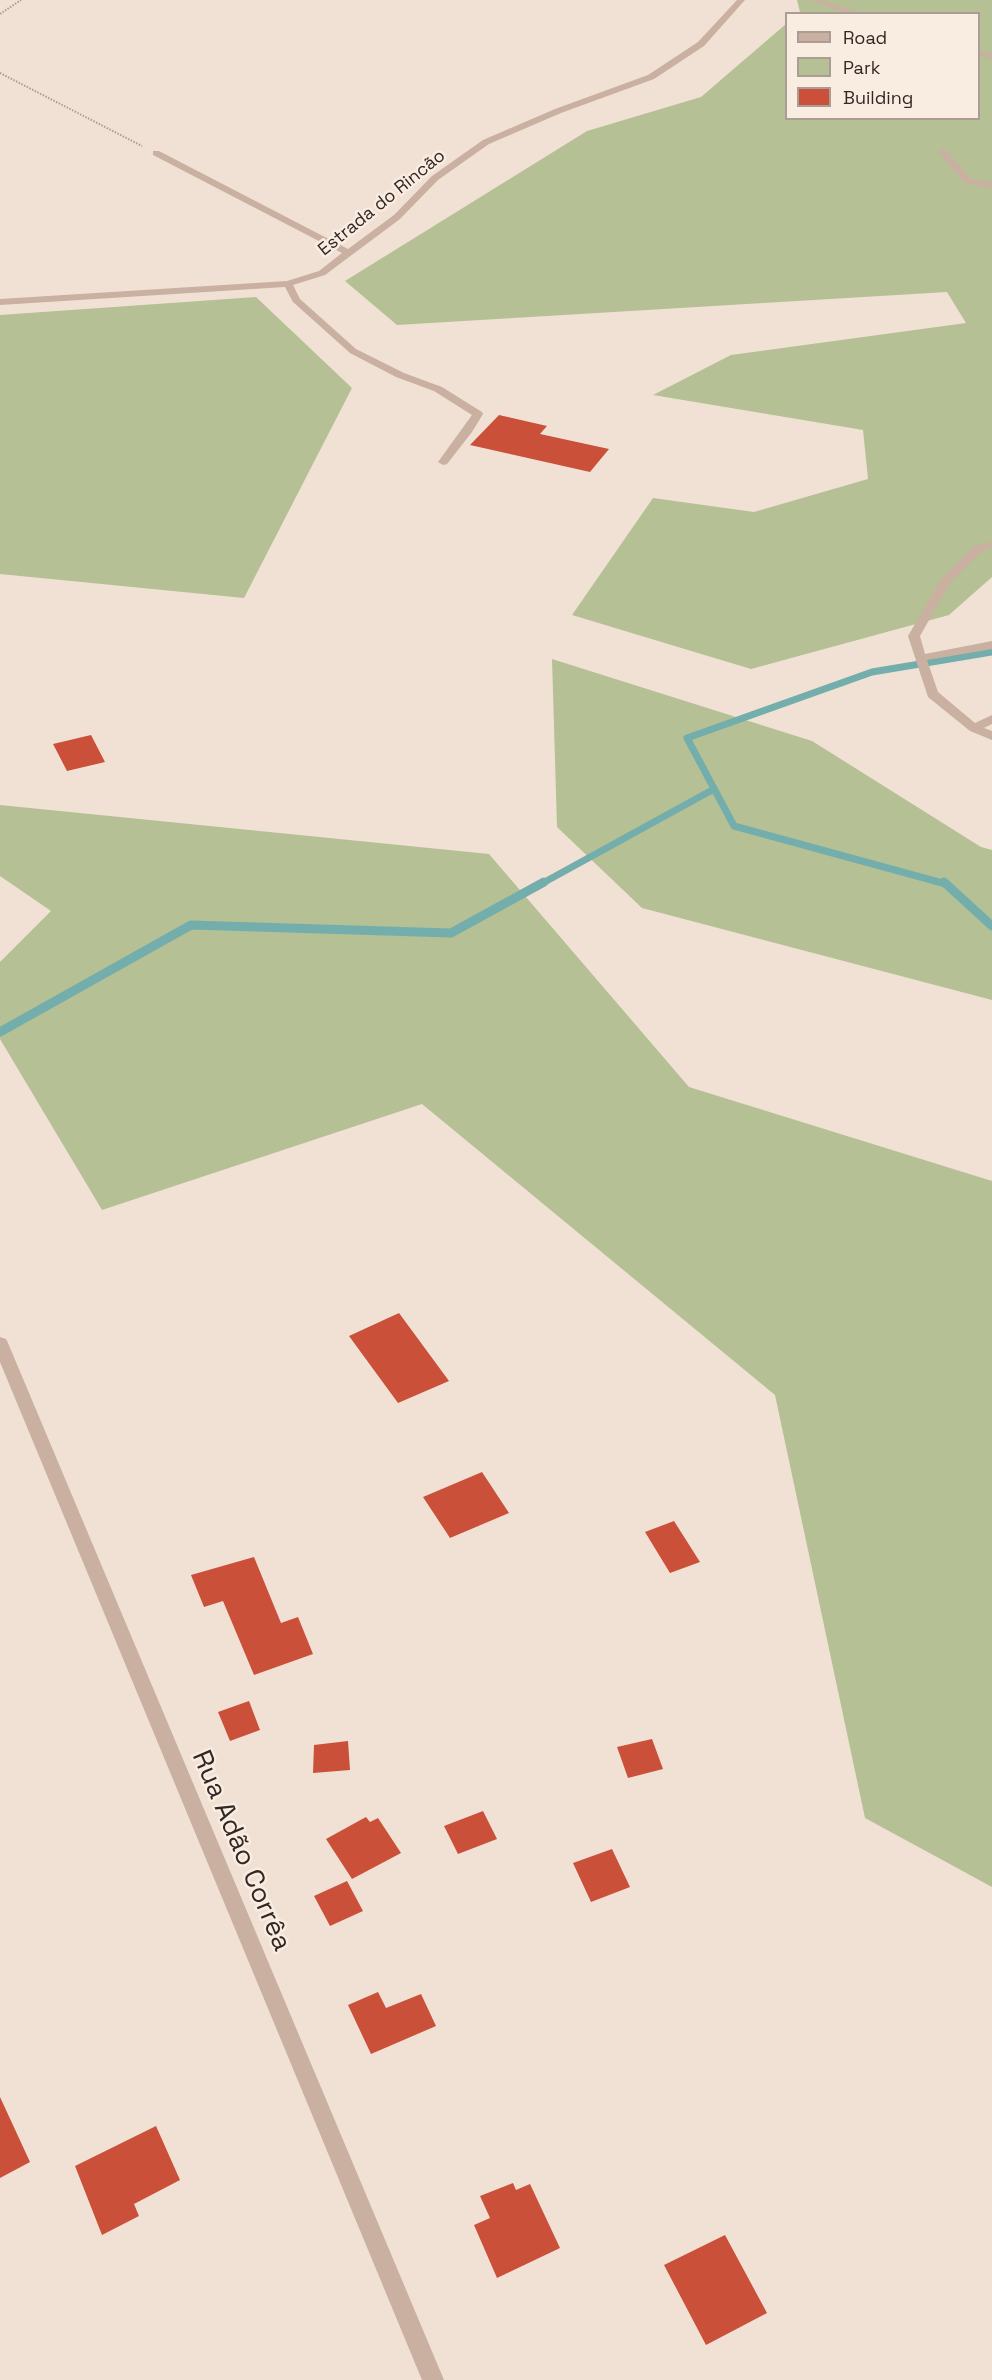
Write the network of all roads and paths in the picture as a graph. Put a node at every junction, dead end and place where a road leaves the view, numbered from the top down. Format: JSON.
{"nodes":[{"id":1,"x":21,"y":0,"type":"edge"},
{"id":2,"x":741,"y":0,"type":"edge"},
{"id":3,"x":814,"y":0,"type":"edge"},
{"id":4,"x":852,"y":12,"type":"edge"},
{"id":5,"x":0,"y":14,"type":"edge"},
{"id":6,"x":0,"y":73,"type":"edge"},
{"id":7,"x":942,"y":151,"type":"dead end"},
{"id":8,"x":156,"y":153,"type":"joint"},
{"id":9,"x":992,"y":185,"type":"edge"},
{"id":10,"x":349,"y":253,"type":"junction"},
{"id":11,"x":288,"y":284,"type":"junction"},
{"id":12,"x":0,"y":302,"type":"edge"},
{"id":13,"x":443,"y":462,"type":"dead end"},
{"id":14,"x":992,"y":545,"type":"edge"},
{"id":15,"x":992,"y":645,"type":"edge"},
{"id":16,"x":920,"y":658,"type":"junction"},
{"id":17,"x":992,"y":719,"type":"edge"},
{"id":18,"x":974,"y":728,"type":"junction"},
{"id":19,"x":992,"y":736,"type":"edge"},
{"id":20,"x":0,"y":1343,"type":"edge"},
{"id":21,"x":432,"y":2380,"type":"edge"}],
"edges":[{"from":1,"to":5,"type":"path"},
{"from":2,"to":10,"type":"street","name":"Estrada do Rincão"},
{"from":3,"to":4,"type":"street"},
{"from":6,"to":8,"type":"path"},
{"from":7,"to":9,"type":"street"},
{"from":8,"to":10,"type":"street"},
{"from":10,"to":11,"type":"street","name":"Estrada do Rincão"},
{"from":11,"to":12,"type":"street","name":"Estrada do Rincão"},
{"from":11,"to":13,"type":"street"},
{"from":14,"to":16,"type":"street"},
{"from":15,"to":16,"type":"street"},
{"from":16,"to":18,"type":"street"},
{"from":17,"to":18,"type":"street"},
{"from":18,"to":19,"type":"street"},
{"from":20,"to":21,"type":"street","name":"Rua Adão Corrêa"}]}
